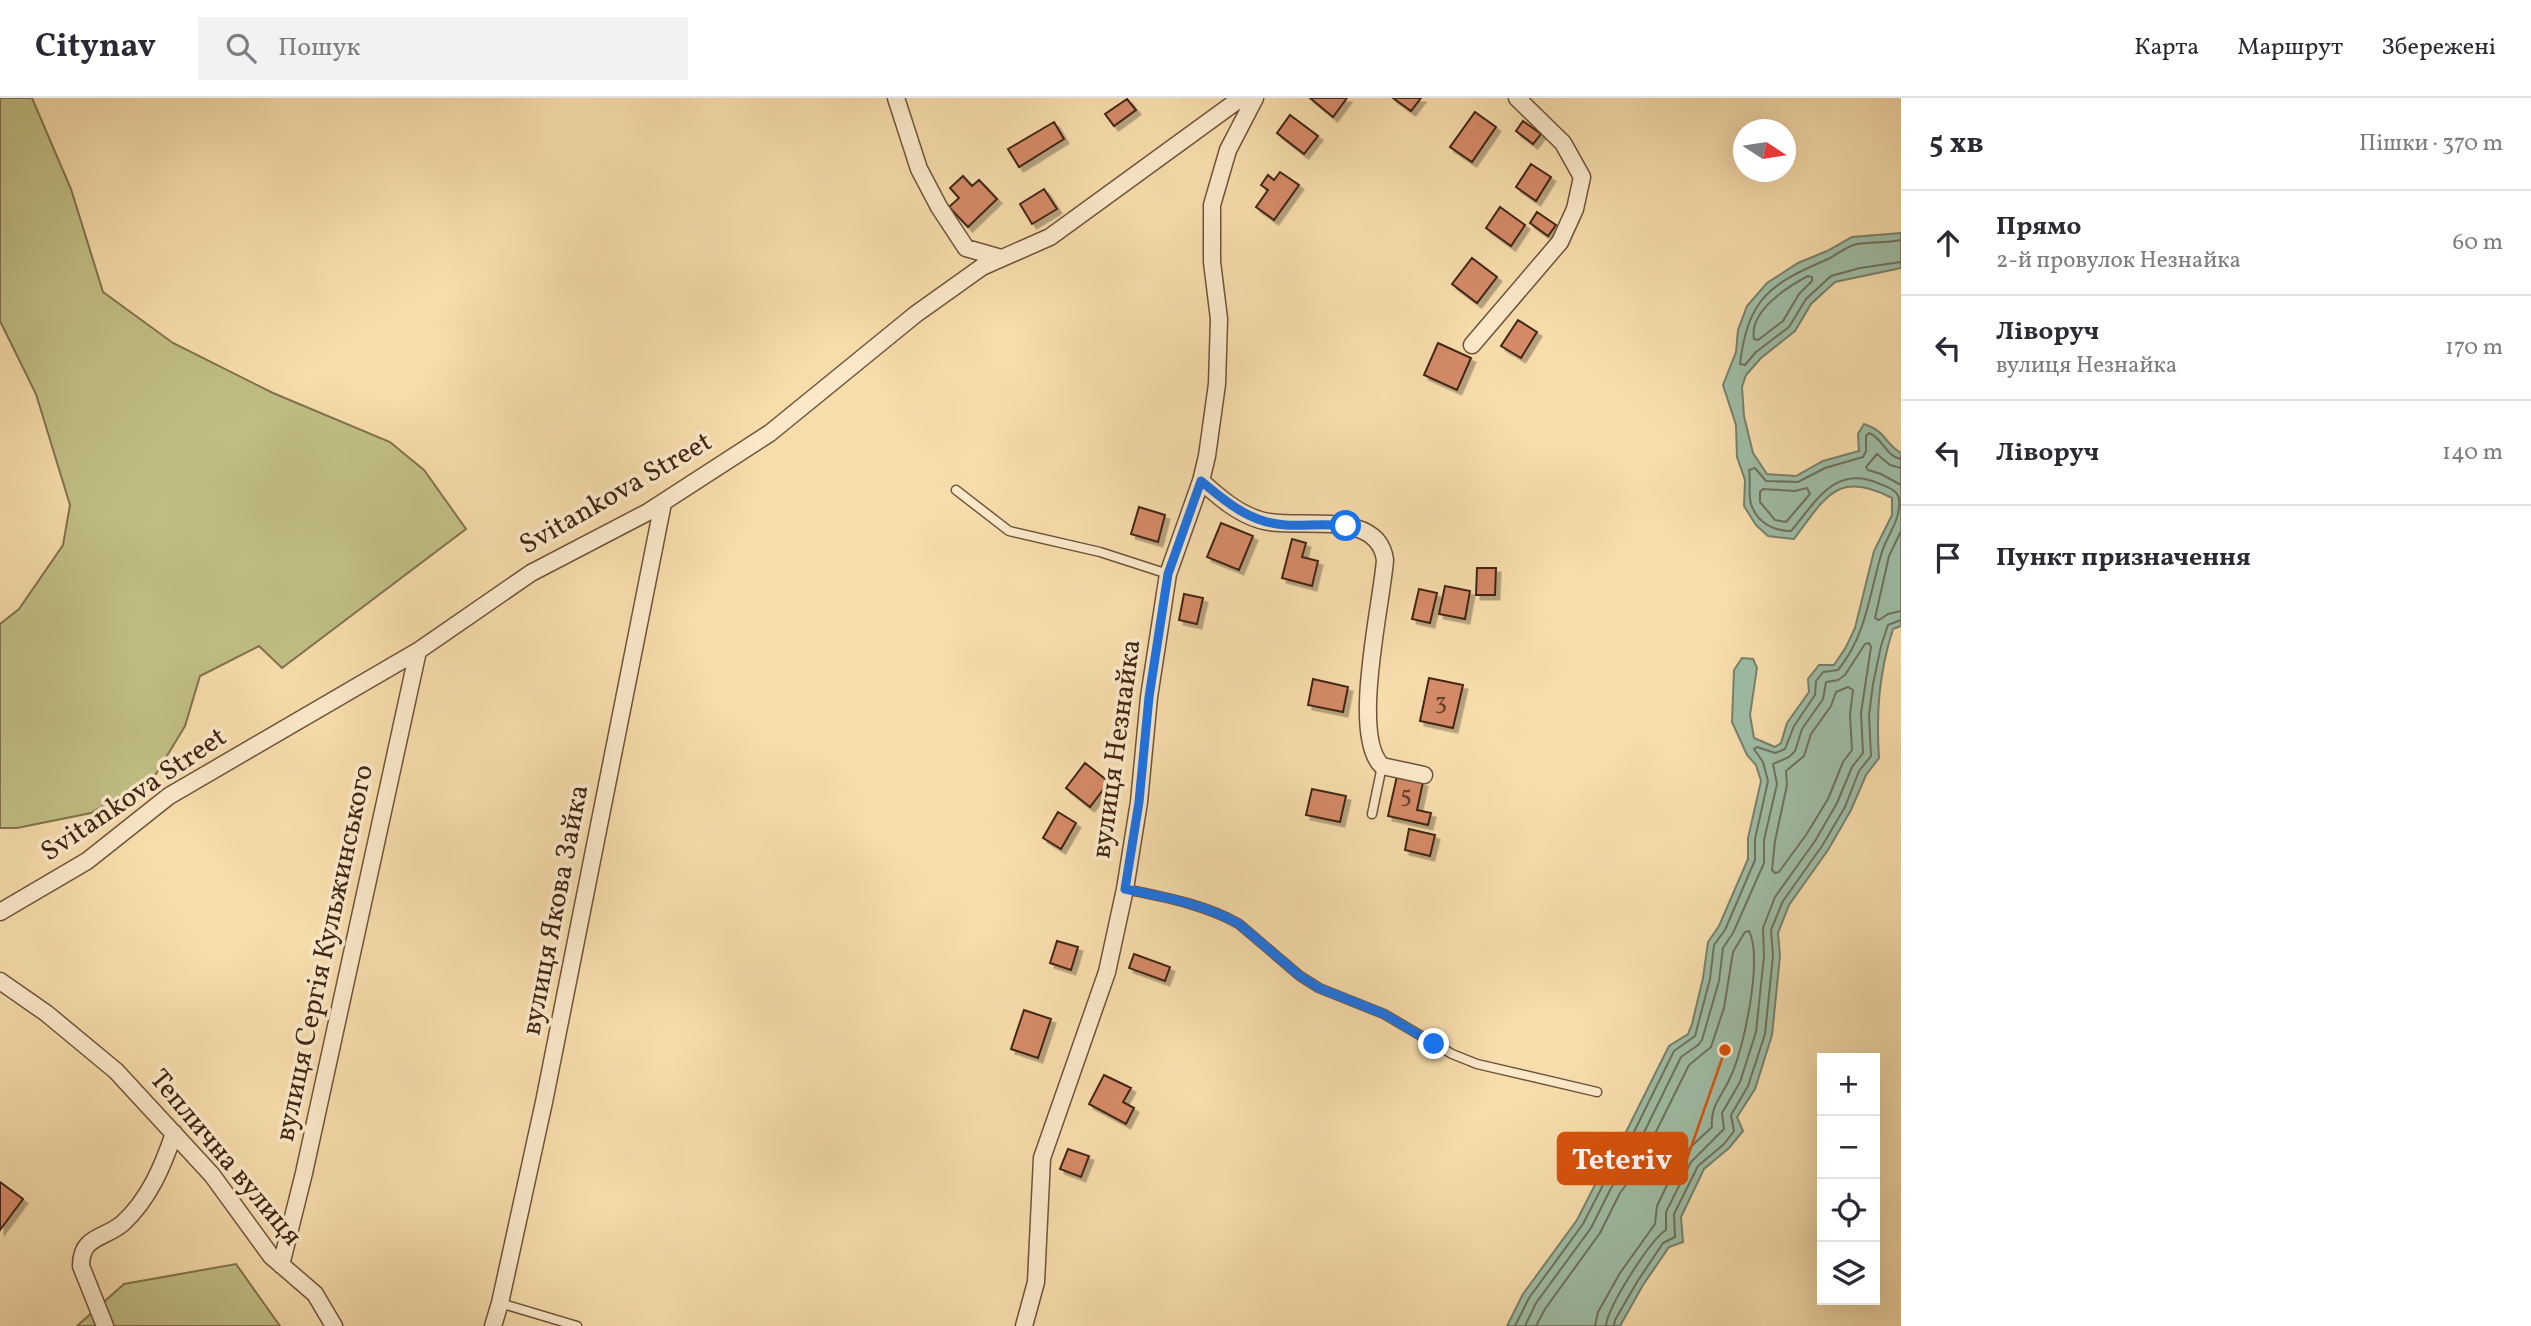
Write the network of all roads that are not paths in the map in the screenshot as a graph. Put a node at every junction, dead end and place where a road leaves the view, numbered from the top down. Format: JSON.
{"nodes":[{"id":1,"x":896,"y":98,"type":"edge"},
{"id":2,"x":1241,"y":98,"type":"edge"},
{"id":3,"x":1255,"y":98,"type":"edge"},
{"id":4,"x":1517,"y":98,"type":"edge"},
{"id":5,"x":1002,"y":258,"type":"junction"},
{"id":6,"x":1472,"y":345,"type":"dead end"},
{"id":7,"x":1201,"y":481,"type":"junction"},
{"id":8,"x":956,"y":490,"type":"dead end"},
{"id":9,"x":663,"y":503,"type":"junction"},
{"id":10,"x":1168,"y":574,"type":"junction"},
{"id":11,"x":418,"y":651,"type":"junction"},
{"id":12,"x":1382,"y":766,"type":"junction"},
{"id":13,"x":1424,"y":775,"type":"dead end"},
{"id":14,"x":1372,"y":814,"type":"dead end"},
{"id":15,"x":1125,"y":889,"type":"junction"},
{"id":16,"x":0,"y":912,"type":"edge"},
{"id":17,"x":0,"y":981,"type":"edge"},
{"id":18,"x":1597,"y":1092,"type":"dead end"},
{"id":19,"x":174,"y":1133,"type":"junction"},
{"id":20,"x":281,"y":1265,"type":"junction"},
{"id":21,"x":500,"y":1303,"type":"junction"},
{"id":22,"x":105,"y":1326,"type":"edge"},
{"id":23,"x":334,"y":1326,"type":"edge"},
{"id":24,"x":493,"y":1326,"type":"edge"},
{"id":25,"x":577,"y":1326,"type":"edge"},
{"id":26,"x":1024,"y":1326,"type":"edge"}],
"edges":[{"from":1,"to":5,"type":"street"},
{"from":2,"to":5,"type":"street","name":"Svitankova Street"},
{"from":3,"to":7,"type":"street","name":"вулиця Незнайка"},
{"from":4,"to":6,"type":"street"},
{"from":5,"to":9,"type":"street","name":"Svitankova Street"},
{"from":7,"to":10,"type":"street","name":"вулиця Незнайка"},
{"from":7,"to":12,"type":"street"},
{"from":8,"to":10,"type":"lane"},
{"from":9,"to":11,"type":"street","name":"Svitankova Street"},
{"from":9,"to":21,"type":"street","name":"вулиця Якова Зайка"},
{"from":10,"to":15,"type":"street","name":"вулиця Незнайка"},
{"from":11,"to":16,"type":"street","name":"Svitankova Street"},
{"from":11,"to":20,"type":"street","name":"вулиця Сергія Кульжинського"},
{"from":12,"to":13,"type":"street"},
{"from":12,"to":14,"type":"lane"},
{"from":15,"to":18,"type":"lane"},
{"from":15,"to":26,"type":"street","name":"вулиця Незнайка"},
{"from":17,"to":19,"type":"street","name":"Теплична вулиця"},
{"from":19,"to":20,"type":"street","name":"Теплична вулиця"},
{"from":19,"to":22,"type":"street"},
{"from":20,"to":23,"type":"street","name":"Теплична вулиця"},
{"from":21,"to":24,"type":"street","name":"вулиця Якова Зайка"},
{"from":21,"to":25,"type":"lane"}]}
